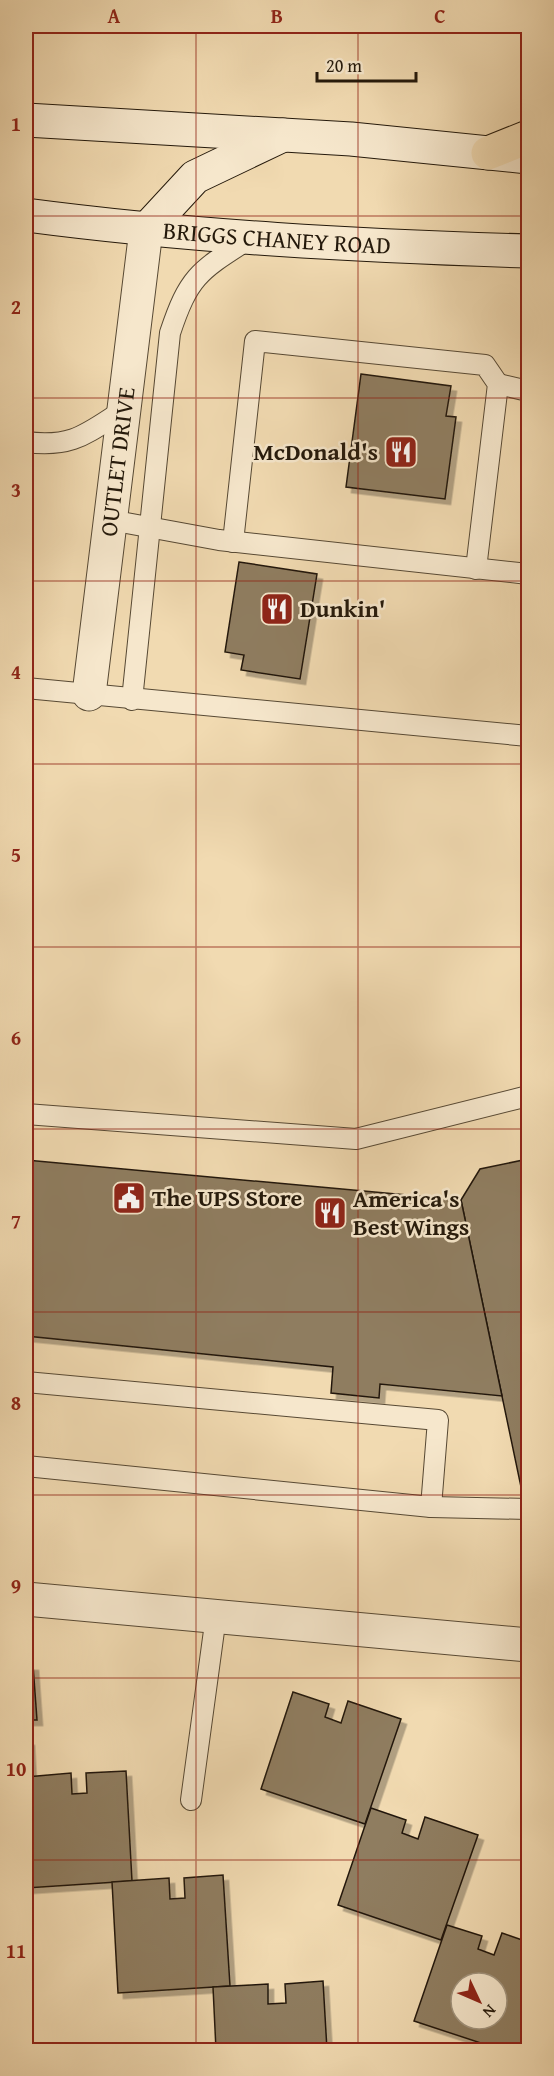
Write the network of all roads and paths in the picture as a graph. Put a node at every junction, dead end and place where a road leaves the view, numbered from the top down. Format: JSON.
{"nodes":[{"id":1,"x":26,"y":120,"type":"edge"},
{"id":2,"x":285,"y":134,"type":"junction"},
{"id":3,"x":528,"y":137,"type":"edge"},
{"id":4,"x":488,"y":153,"type":"junction"},
{"id":5,"x":528,"y":157,"type":"edge"},
{"id":6,"x":26,"y":215,"type":"edge"},
{"id":7,"x":146,"y":230,"type":"junction"},
{"id":8,"x":249,"y":239,"type":"junction"},
{"id":9,"x":528,"y":251,"type":"edge"},
{"id":10,"x":498,"y":384,"type":"junction"},
{"id":11,"x":528,"y":391,"type":"edge"},
{"id":12,"x":125,"y":409,"type":"junction"},
{"id":13,"x":34,"y":443,"type":"edge"},
{"id":14,"x":110,"y":520,"type":"junction"},
{"id":15,"x":150,"y":526,"type":"junction"},
{"id":16,"x":233,"y":542,"type":"junction"},
{"id":17,"x":476,"y":569,"type":"junction"},
{"id":18,"x":528,"y":574,"type":"edge"},
{"id":19,"x":26,"y":688,"type":"edge"},
{"id":20,"x":89,"y":694,"type":"junction"},
{"id":21,"x":132,"y":700,"type":"junction"},
{"id":22,"x":528,"y":736,"type":"edge"},
{"id":23,"x":528,"y":1096,"type":"edge"},
{"id":24,"x":26,"y":1114,"type":"edge"},
{"id":25,"x":26,"y":1382,"type":"edge"},
{"id":26,"x":26,"y":1466,"type":"edge"},
{"id":27,"x":431,"y":1507,"type":"junction"},
{"id":28,"x":528,"y":1509,"type":"edge"},
{"id":29,"x":26,"y":1599,"type":"edge"},
{"id":30,"x":216,"y":1616,"type":"junction"},
{"id":31,"x":528,"y":1645,"type":"edge"},
{"id":32,"x":190,"y":1800,"type":"dead end"}],
"edges":[{"from":1,"to":2,"type":"main road"},
{"from":2,"to":4,"type":"main road"},
{"from":2,"to":7,"type":"main road"},
{"from":3,"to":4,"type":"highway"},
{"from":4,"to":5,"type":"main road"},
{"from":6,"to":7,"type":"main road","name":"BRIGGS CHANEY ROAD"},
{"from":7,"to":8,"type":"main road","name":"BRIGGS CHANEY ROAD"},
{"from":7,"to":12,"type":"main road","name":"OUTLET DRIVE"},
{"from":8,"to":9,"type":"main road","name":"BRIGGS CHANEY ROAD"},
{"from":8,"to":15,"type":"lane"},
{"from":10,"to":11,"type":"lane"},
{"from":10,"to":16,"type":"lane"},
{"from":10,"to":17,"type":"lane"},
{"from":12,"to":13,"type":"lane"},
{"from":12,"to":14,"type":"main road","name":"OUTLET DRIVE"},
{"from":14,"to":15,"type":"lane"},
{"from":14,"to":20,"type":"main road","name":"OUTLET DRIVE"},
{"from":15,"to":16,"type":"lane"},
{"from":15,"to":21,"type":"lane"},
{"from":16,"to":17,"type":"lane"},
{"from":17,"to":18,"type":"lane"},
{"from":19,"to":20,"type":"lane"},
{"from":20,"to":21,"type":"lane"},
{"from":21,"to":22,"type":"lane"},
{"from":23,"to":24,"type":"lane"},
{"from":25,"to":27,"type":"lane"},
{"from":26,"to":27,"type":"lane"},
{"from":27,"to":28,"type":"lane"},
{"from":29,"to":30,"type":"main road"},
{"from":30,"to":31,"type":"main road"},
{"from":30,"to":32,"type":"lane"}]}
